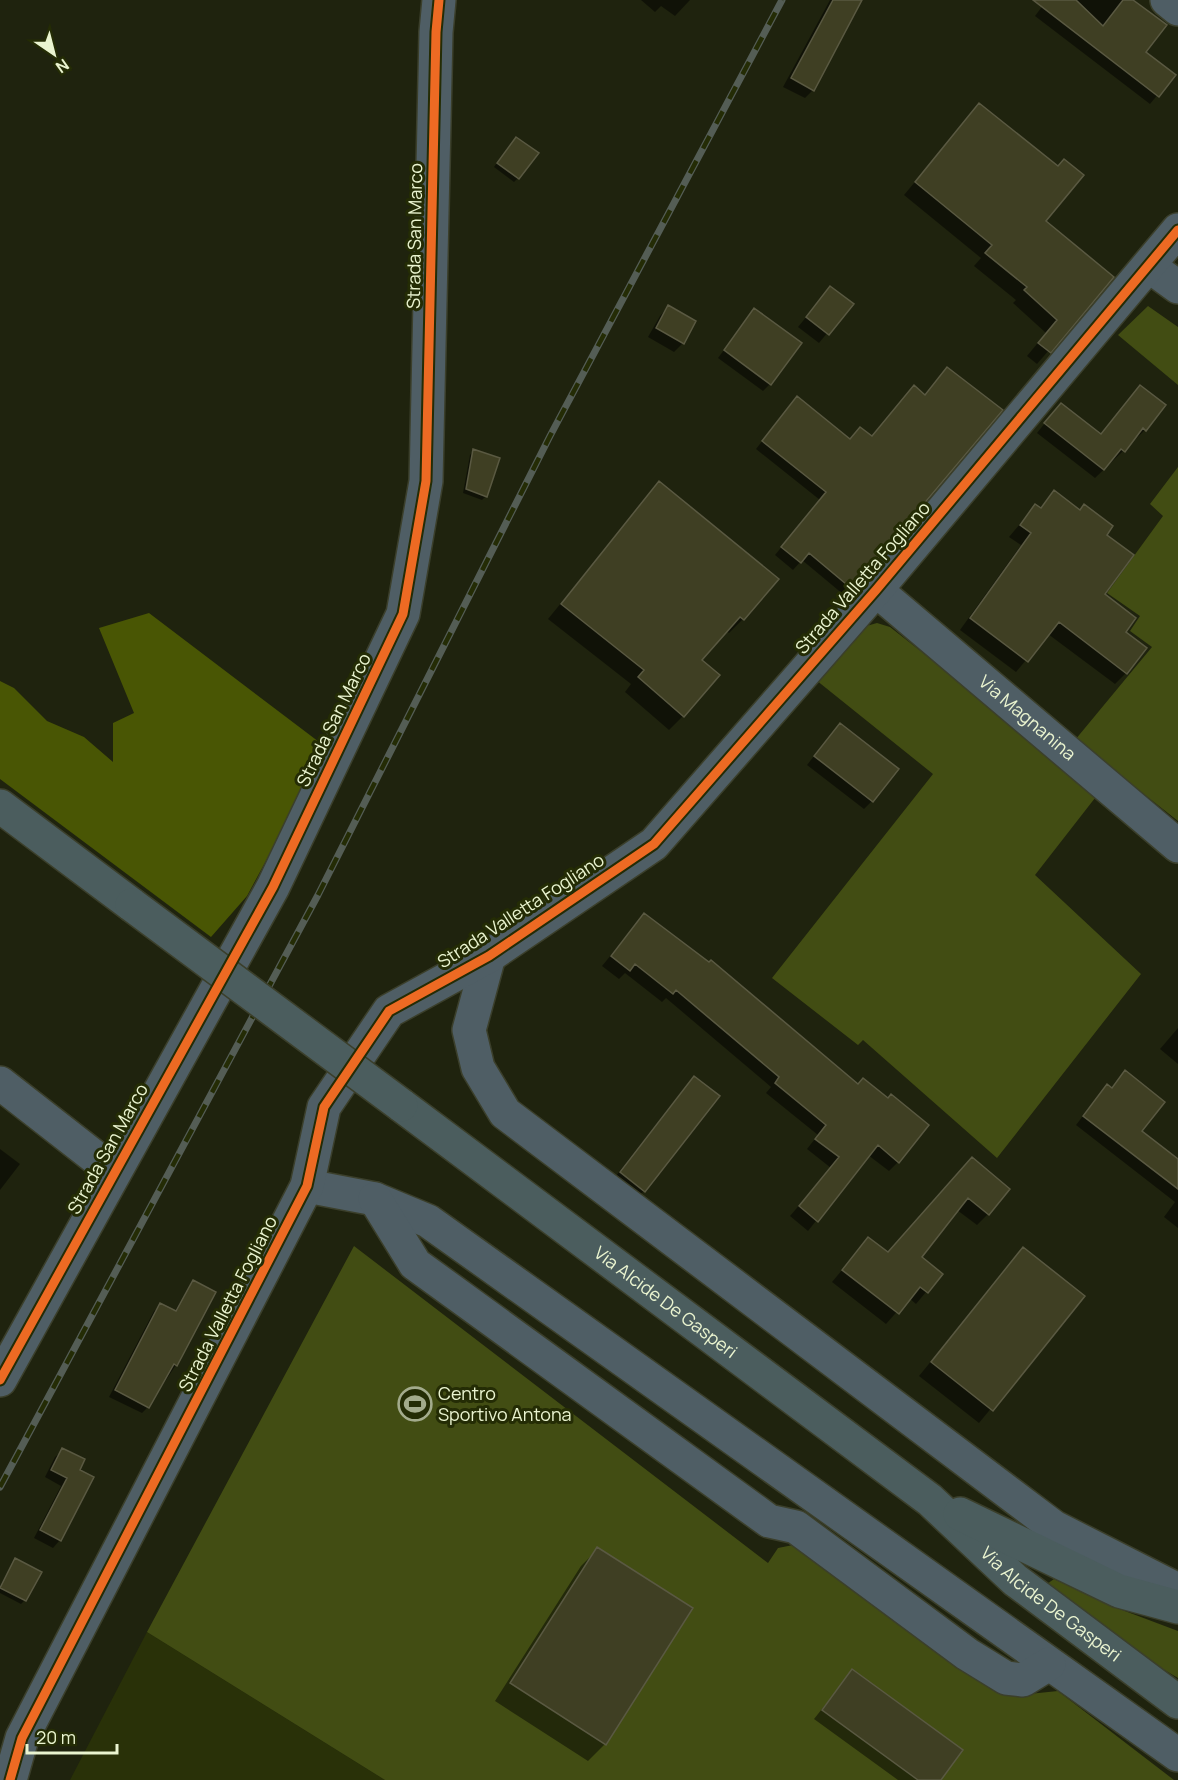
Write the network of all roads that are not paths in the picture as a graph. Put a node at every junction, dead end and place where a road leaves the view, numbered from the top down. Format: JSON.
{"nodes":[{"id":1,"x":439,"y":0,"type":"edge"},
{"id":2,"x":1167,"y":0,"type":"edge"},
{"id":3,"x":1178,"y":9,"type":"edge"},
{"id":4,"x":1178,"y":230,"type":"edge"},
{"id":5,"x":1149,"y":266,"type":"junction"},
{"id":6,"x":1178,"y":286,"type":"edge"},
{"id":7,"x":876,"y":590,"type":"junction"},
{"id":8,"x":0,"y":807,"type":"edge"},
{"id":9,"x":1178,"y":846,"type":"edge"},
{"id":10,"x":489,"y":956,"type":"junction"},
{"id":11,"x":0,"y":1083,"type":"edge"},
{"id":12,"x":114,"y":1172,"type":"junction"},
{"id":13,"x":307,"y":1186,"type":"junction"},
{"id":14,"x":375,"y":1199,"type":"junction"},
{"id":15,"x":0,"y":1380,"type":"edge"},
{"id":16,"x":930,"y":1500,"type":"junction"},
{"id":17,"x":1178,"y":1590,"type":"edge"},
{"id":18,"x":1178,"y":1607,"type":"edge"},
{"id":19,"x":1049,"y":1664,"type":"junction"},
{"id":20,"x":1178,"y":1702,"type":"edge"},
{"id":21,"x":1178,"y":1755,"type":"edge"},
{"id":22,"x":10,"y":1780,"type":"edge"}],
"edges":[{"from":1,"to":12,"type":"street","name":"Strada San Marco"},
{"from":2,"to":3,"type":"street"},
{"from":4,"to":5,"type":"street","name":"Strada Valletta Fogliano"},
{"from":5,"to":6,"type":"street"},
{"from":5,"to":7,"type":"street","name":"Strada Valletta Fogliano"},
{"from":7,"to":9,"type":"street","name":"Via Magnanina"},
{"from":7,"to":10,"type":"street","name":"Strada Valletta Fogliano"},
{"from":8,"to":16,"type":"main road","name":"Via Alcide De Gasperi","bridge":true},
{"from":10,"to":13,"type":"street","name":"Strada Valletta Fogliano"},
{"from":10,"to":17,"type":"street"},
{"from":11,"to":12,"type":"street","name":"Strada San Marco"},
{"from":12,"to":15,"type":"street","name":"Strada San Marco"},
{"from":13,"to":14,"type":"street"},
{"from":13,"to":22,"type":"street","name":"Strada Valletta Fogliano"},
{"from":14,"to":19,"type":"street"},
{"from":14,"to":19,"type":"street"},
{"from":16,"to":18,"type":"main road","name":"Via Alcide De Gasperi"},
{"from":16,"to":20,"type":"main road","name":"Via Alcide De Gasperi"},
{"from":19,"to":21,"type":"street"}]}
